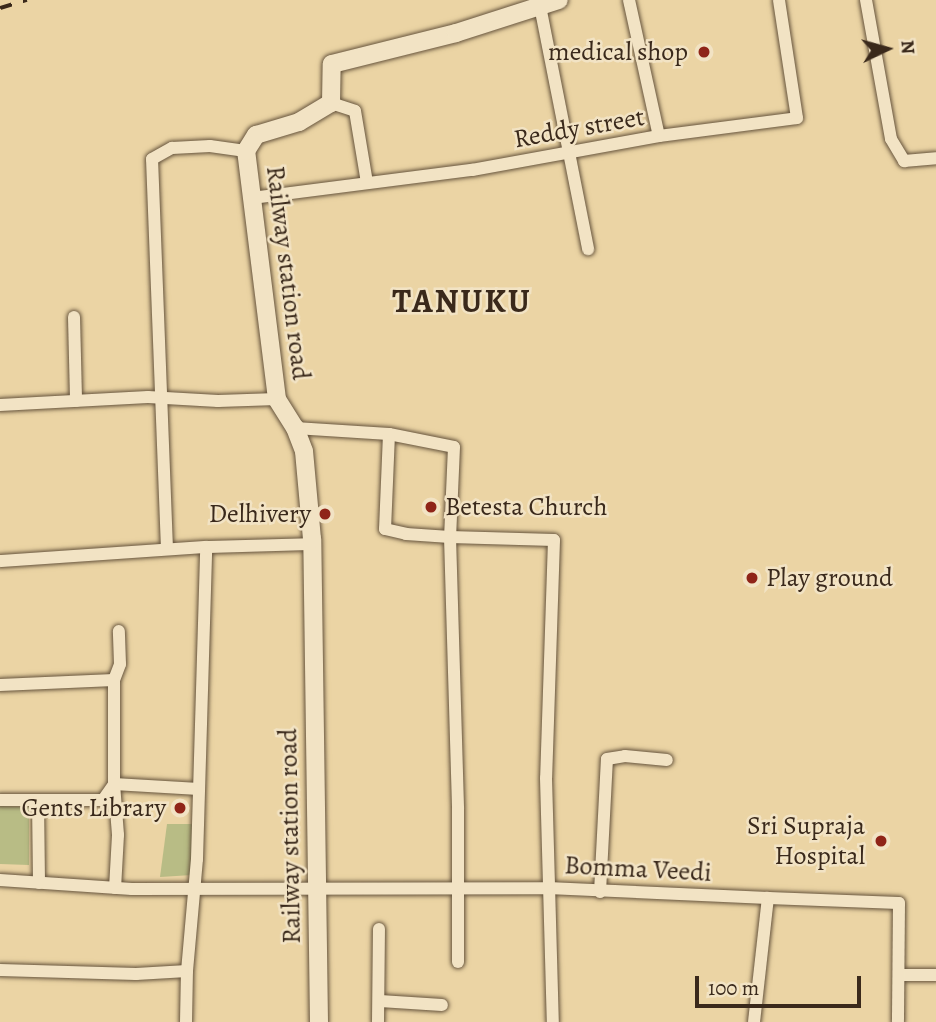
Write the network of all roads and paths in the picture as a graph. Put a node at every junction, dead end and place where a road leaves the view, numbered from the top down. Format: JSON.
{"nodes":[{"id":1,"x":559,"y":0,"type":"edge"},
{"id":2,"x":629,"y":0,"type":"edge"},
{"id":3,"x":779,"y":0,"type":"edge"},
{"id":4,"x":866,"y":0,"type":"edge"},
{"id":5,"x":540,"y":6,"type":"junction"},
{"id":6,"x":331,"y":103,"type":"junction"},
{"id":7,"x":659,"y":136,"type":"junction"},
{"id":8,"x":246,"y":151,"type":"junction"},
{"id":9,"x":569,"y":153,"type":"junction"},
{"id":10,"x":936,"y":158,"type":"edge"},
{"id":11,"x":367,"y":183,"type":"junction"},
{"id":12,"x":252,"y":198,"type":"junction"},
{"id":13,"x":588,"y":249,"type":"dead end"},
{"id":14,"x":74,"y":317,"type":"dead end"},
{"id":15,"x":159,"y":398,"type":"junction"},
{"id":16,"x":277,"y":399,"type":"junction"},
{"id":17,"x":76,"y":401,"type":"junction"},
{"id":18,"x":0,"y":405,"type":"edge"},
{"id":19,"x":295,"y":428,"type":"junction"},
{"id":20,"x":389,"y":434,"type":"junction"},
{"id":21,"x":450,"y":537,"type":"junction"},
{"id":22,"x":312,"y":544,"type":"junction"},
{"id":23,"x":206,"y":547,"type":"junction"},
{"id":24,"x":167,"y":549,"type":"junction"},
{"id":25,"x":0,"y":561,"type":"edge"},
{"id":26,"x":119,"y":631,"type":"dead end"},
{"id":27,"x":114,"y":680,"type":"junction"},
{"id":28,"x":0,"y":685,"type":"edge"},
{"id":29,"x":667,"y":760,"type":"dead end"},
{"id":30,"x":114,"y":784,"type":"junction"},
{"id":31,"x":199,"y":789,"type":"junction"},
{"id":32,"x":0,"y":800,"type":"edge"},
{"id":33,"x":38,"y":800,"type":"junction"},
{"id":34,"x":0,"y":880,"type":"edge"},
{"id":35,"x":38,"y":883,"type":"junction"},
{"id":36,"x":316,"y":886,"type":"junction"},
{"id":37,"x":458,"y":887,"type":"junction"},
{"id":38,"x":116,"y":888,"type":"junction"},
{"id":39,"x":194,"y":888,"type":"junction"},
{"id":40,"x":548,"y":888,"type":"junction"},
{"id":41,"x":600,"y":892,"type":"junction"},
{"id":42,"x":768,"y":898,"type":"junction"},
{"id":43,"x":379,"y":929,"type":"dead end"},
{"id":44,"x":458,"y":962,"type":"dead end"},
{"id":45,"x":0,"y":970,"type":"edge"},
{"id":46,"x":187,"y":971,"type":"junction"},
{"id":47,"x":899,"y":975,"type":"junction"},
{"id":48,"x":936,"y":975,"type":"edge"},
{"id":49,"x":380,"y":1001,"type":"junction"},
{"id":50,"x":442,"y":1006,"type":"dead end"},
{"id":51,"x":187,"y":1022,"type":"edge"},
{"id":52,"x":319,"y":1022,"type":"edge"},
{"id":53,"x":378,"y":1022,"type":"edge"},
{"id":54,"x":552,"y":1022,"type":"edge"},
{"id":55,"x":754,"y":1022,"type":"edge"},
{"id":56,"x":898,"y":1022,"type":"edge"}],
"edges":[{"from":1,"to":5,"type":"street"},
{"from":2,"to":7,"type":"street"},
{"from":3,"to":7,"type":"street","name":"Reddy street"},
{"from":4,"to":10,"type":"street"},
{"from":5,"to":6,"type":"street"},
{"from":5,"to":9,"type":"street"},
{"from":6,"to":8,"type":"street","name":"Railway station road"},
{"from":6,"to":11,"type":"street"},
{"from":7,"to":9,"type":"street","name":"Reddy street"},
{"from":8,"to":12,"type":"street","name":"Railway station road"},
{"from":8,"to":15,"type":"street"},
{"from":9,"to":11,"type":"street","name":"Reddy street"},
{"from":9,"to":13,"type":"street"},
{"from":11,"to":12,"type":"street","name":"Reddy street"},
{"from":12,"to":16,"type":"street","name":"Railway station road"},
{"from":14,"to":17,"type":"street"},
{"from":15,"to":16,"type":"street"},
{"from":15,"to":17,"type":"street"},
{"from":15,"to":24,"type":"street"},
{"from":16,"to":19,"type":"street","name":"Railway station road"},
{"from":17,"to":18,"type":"street"},
{"from":19,"to":20,"type":"street"},
{"from":19,"to":22,"type":"street","name":"Railway station road"},
{"from":20,"to":21,"type":"street"},
{"from":20,"to":21,"type":"street"},
{"from":21,"to":37,"type":"street"},
{"from":21,"to":40,"type":"street"},
{"from":22,"to":23,"type":"street"},
{"from":22,"to":36,"type":"street","name":"Railway station road"},
{"from":23,"to":24,"type":"street"},
{"from":23,"to":31,"type":"street"},
{"from":24,"to":25,"type":"street"},
{"from":26,"to":27,"type":"street"},
{"from":27,"to":28,"type":"street"},
{"from":27,"to":30,"type":"street"},
{"from":29,"to":41,"type":"street"},
{"from":30,"to":31,"type":"street"},
{"from":30,"to":33,"type":"street"},
{"from":30,"to":38,"type":"street"},
{"from":31,"to":39,"type":"street"},
{"from":32,"to":33,"type":"street"},
{"from":33,"to":35,"type":"street"},
{"from":34,"to":35,"type":"street"},
{"from":35,"to":38,"type":"street"},
{"from":36,"to":37,"type":"street"},
{"from":36,"to":39,"type":"street"},
{"from":36,"to":52,"type":"street","name":"Railway station road"},
{"from":37,"to":40,"type":"street","name":"Bomma Veedi"},
{"from":37,"to":44,"type":"street"},
{"from":38,"to":39,"type":"street"},
{"from":39,"to":46,"type":"street"},
{"from":40,"to":41,"type":"street","name":"Bomma Veedi"},
{"from":40,"to":54,"type":"street"},
{"from":41,"to":42,"type":"street","name":"Bomma Veedi"},
{"from":42,"to":47,"type":"street","name":"Bomma Veedi"},
{"from":42,"to":55,"type":"street"},
{"from":43,"to":49,"type":"street"},
{"from":45,"to":46,"type":"street"},
{"from":46,"to":51,"type":"street"},
{"from":47,"to":48,"type":"street"},
{"from":47,"to":56,"type":"street"},
{"from":49,"to":50,"type":"street"},
{"from":49,"to":53,"type":"street"}]}
